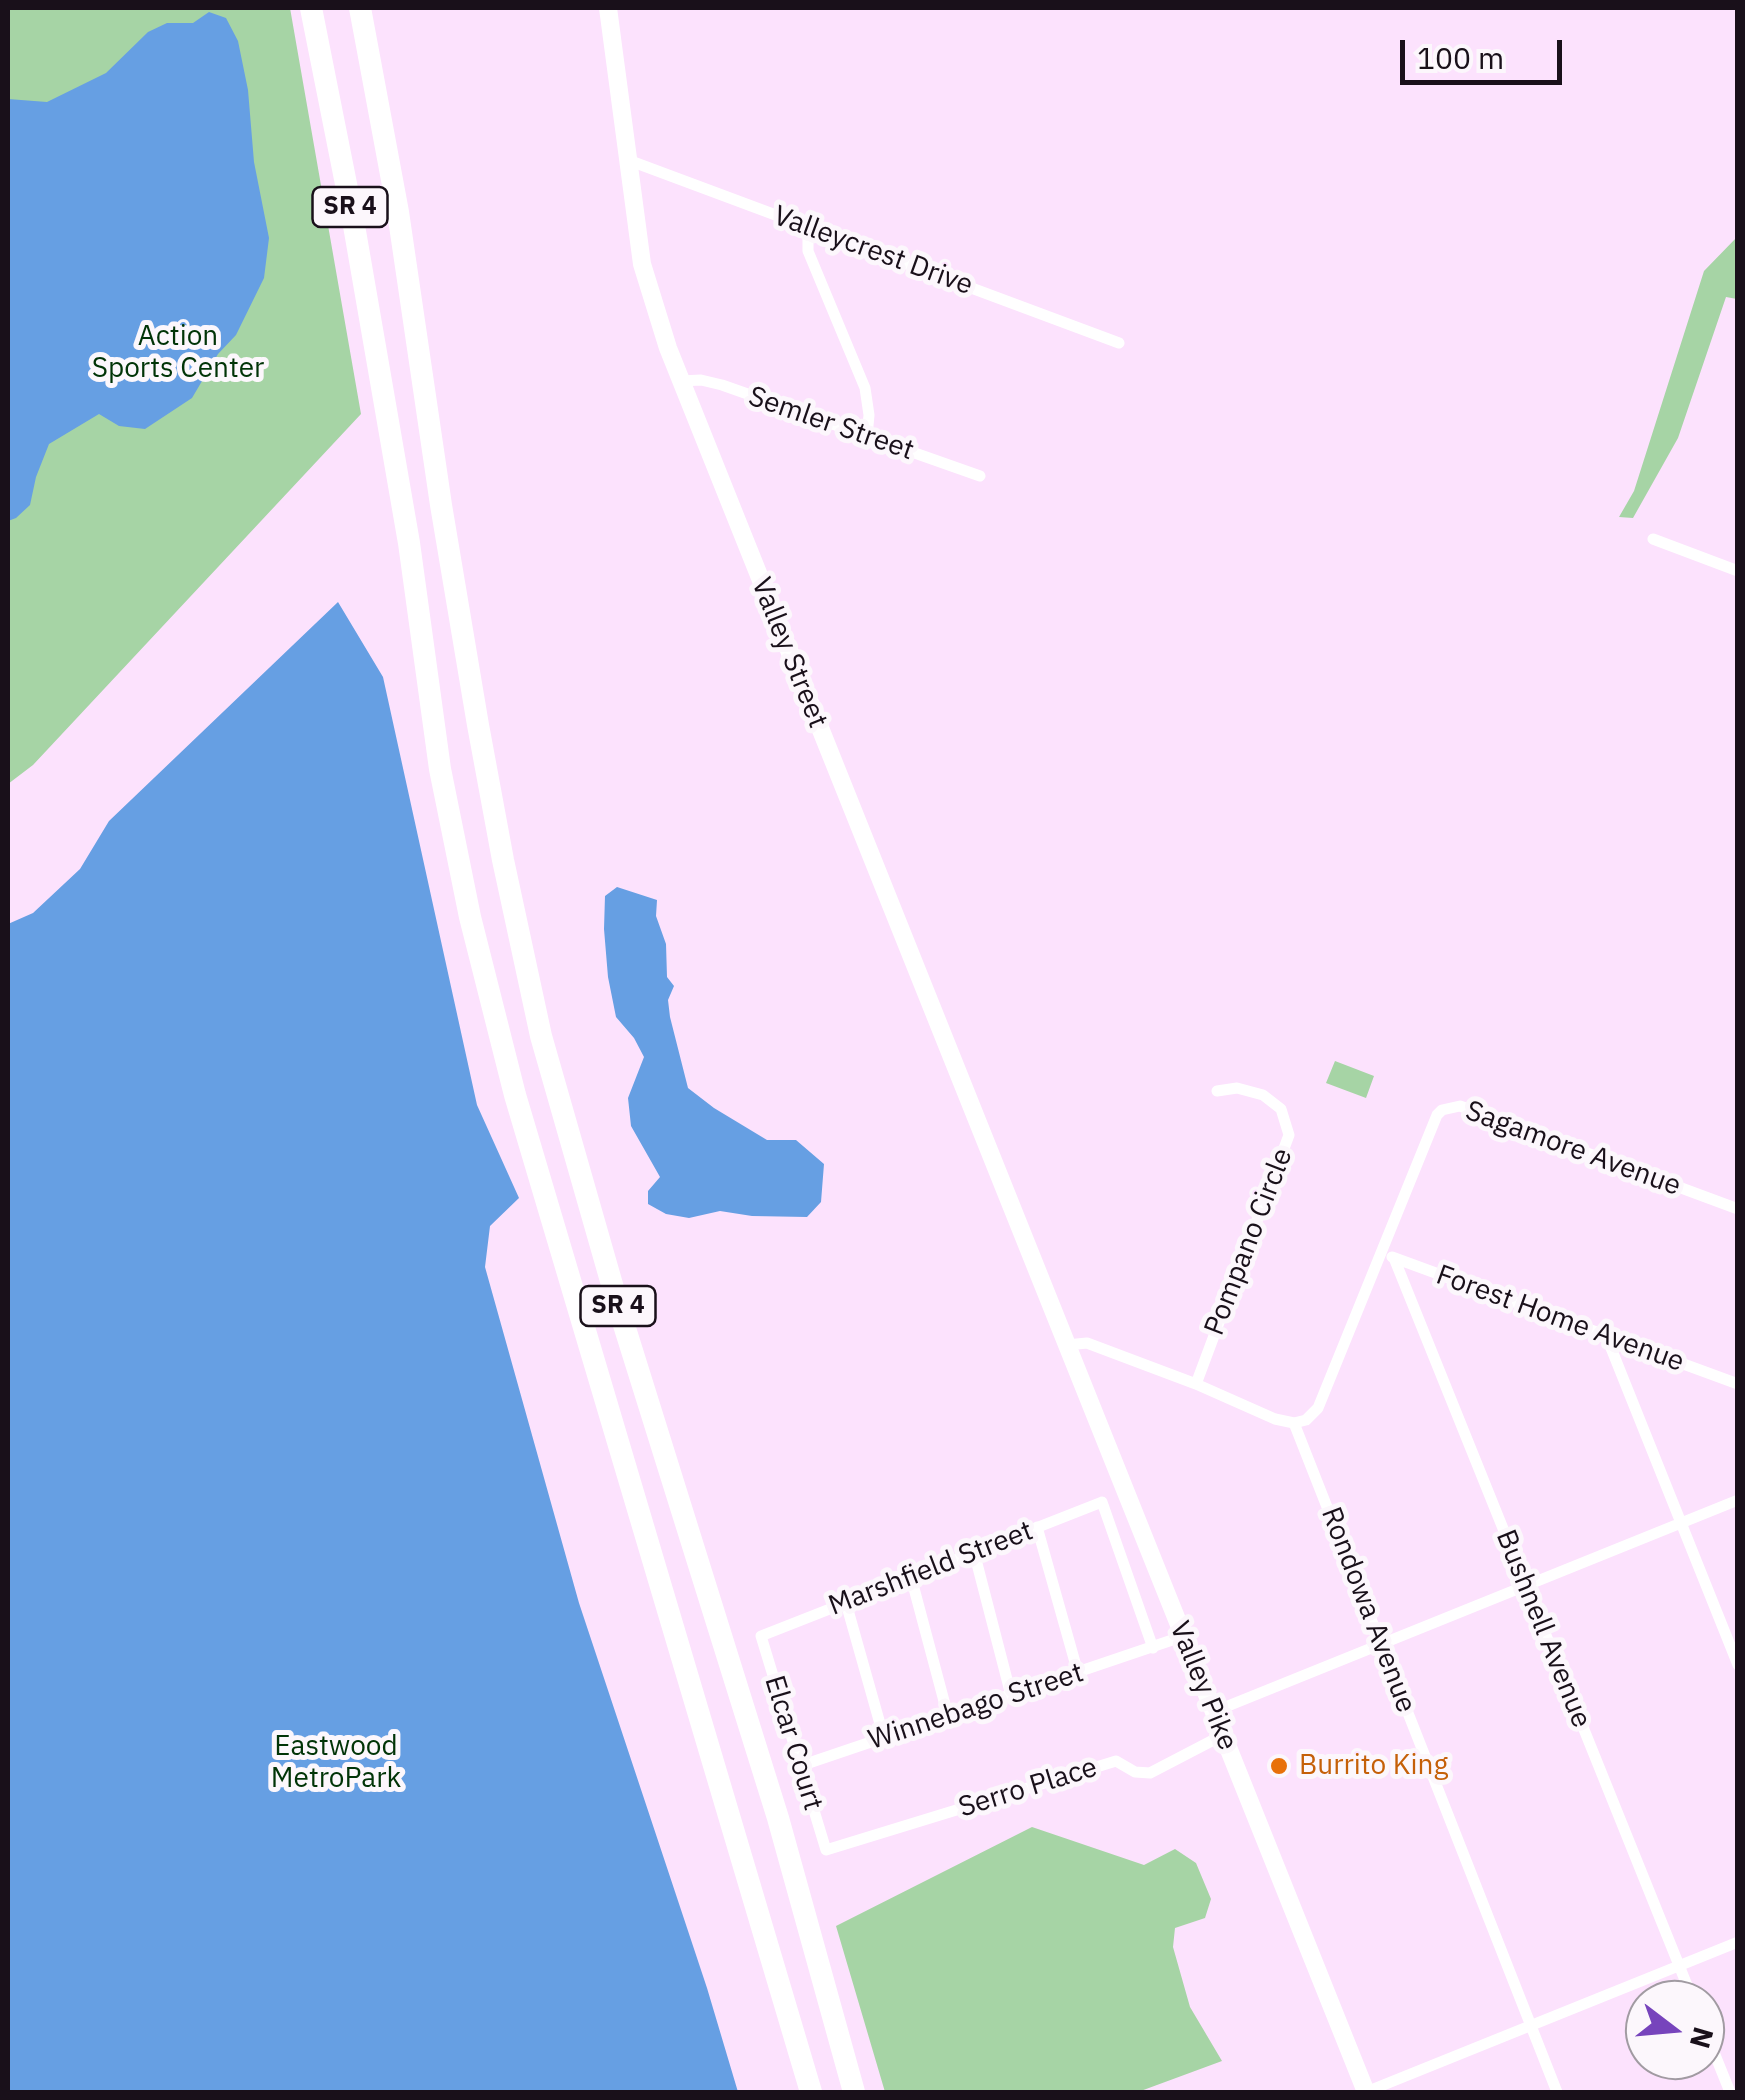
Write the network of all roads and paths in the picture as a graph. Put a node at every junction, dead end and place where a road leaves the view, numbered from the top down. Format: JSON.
{"nodes":[{"id":1,"x":311,"y":8,"type":"edge"},
{"id":2,"x":360,"y":8,"type":"edge"},
{"id":3,"x":608,"y":8,"type":"edge"},
{"id":4,"x":628,"y":160,"type":"junction"},
{"id":5,"x":808,"y":227,"type":"junction"},
{"id":6,"x":1119,"y":342,"type":"dead end"},
{"id":7,"x":681,"y":382,"type":"junction"},
{"id":8,"x":867,"y":436,"type":"junction"},
{"id":9,"x":980,"y":476,"type":"dead end"},
{"id":10,"x":1652,"y":540,"type":"dead end"},
{"id":11,"x":1738,"y":571,"type":"edge"},
{"id":12,"x":1218,"y":1091,"type":"dead end"},
{"id":13,"x":1738,"y":1209,"type":"edge"},
{"id":14,"x":1388,"y":1256,"type":"junction"},
{"id":15,"x":1040,"y":1280,"type":"joint"},
{"id":16,"x":1607,"y":1338,"type":"junction"},
{"id":17,"x":1067,"y":1345,"type":"junction"},
{"id":18,"x":1196,"y":1384,"type":"junction"},
{"id":19,"x":1738,"y":1384,"type":"edge"},
{"id":20,"x":1294,"y":1424,"type":"junction"},
{"id":21,"x":1738,"y":1500,"type":"edge"},
{"id":22,"x":1680,"y":1522,"type":"junction"},
{"id":23,"x":1037,"y":1528,"type":"junction"},
{"id":24,"x":974,"y":1552,"type":"junction"},
{"id":25,"x":911,"y":1577,"type":"junction"},
{"id":26,"x":1526,"y":1585,"type":"junction"},
{"id":27,"x":846,"y":1602,"type":"junction"},
{"id":28,"x":761,"y":1636,"type":"joint"},
{"id":29,"x":1184,"y":1636,"type":"junction"},
{"id":30,"x":1381,"y":1644,"type":"junction"},
{"id":31,"x":1152,"y":1648,"type":"junction"},
{"id":32,"x":1738,"y":1666,"type":"edge"},
{"id":33,"x":1078,"y":1673,"type":"junction"},
{"id":34,"x":1011,"y":1696,"type":"junction"},
{"id":35,"x":1213,"y":1712,"type":"junction"},
{"id":36,"x":948,"y":1716,"type":"junction"},
{"id":37,"x":1222,"y":1735,"type":"junction"},
{"id":38,"x":884,"y":1738,"type":"junction"},
{"id":39,"x":800,"y":1766,"type":"junction"},
{"id":40,"x":826,"y":1850,"type":"joint"},
{"id":41,"x":1738,"y":1942,"type":"edge"},
{"id":42,"x":1679,"y":1966,"type":"junction"},
{"id":43,"x":1685,"y":1980,"type":"edge"},
{"id":44,"x":1531,"y":2026,"type":"junction"},
{"id":45,"x":811,"y":2092,"type":"edge"},
{"id":46,"x":854,"y":2092,"type":"edge"},
{"id":47,"x":1366,"y":2092,"type":"edge"},
{"id":48,"x":1557,"y":2092,"type":"edge"}],
"edges":[{"from":1,"to":45,"type":"highway","number":"SR 4"},
{"from":2,"to":46,"type":"highway","number":"SR 4"},
{"from":3,"to":4,"type":"street","name":"Valley Street"},
{"from":4,"to":5,"type":"street","name":"Valleycrest Drive"},
{"from":4,"to":7,"type":"street","name":"Valley Street"},
{"from":5,"to":6,"type":"street","name":"Valleycrest Drive"},
{"from":5,"to":8,"type":"street"},
{"from":7,"to":8,"type":"street","name":"Semler Street"},
{"from":7,"to":15,"type":"street","name":"Valley Street"},
{"from":8,"to":9,"type":"street","name":"Semler Street"},
{"from":10,"to":11,"type":"street"},
{"from":12,"to":18,"type":"street","name":"Pompano Circle"},
{"from":13,"to":14,"type":"street","name":"Sagamore Avenue"},
{"from":14,"to":16,"type":"street","name":"Forest Home Avenue"},
{"from":14,"to":20,"type":"street"},
{"from":14,"to":26,"type":"street","name":"Bushnell Avenue"},
{"from":15,"to":17,"type":"street","name":"Valley Pike"},
{"from":16,"to":19,"type":"street","name":"Forest Home Avenue"},
{"from":16,"to":22,"type":"street"},
{"from":17,"to":18,"type":"street"},
{"from":17,"to":29,"type":"street","name":"Valley Pike"},
{"from":18,"to":20,"type":"street"},
{"from":20,"to":30,"type":"street","name":"Rondowa Avenue"},
{"from":21,"to":22,"type":"street"},
{"from":22,"to":26,"type":"street"},
{"from":22,"to":32,"type":"street"},
{"from":23,"to":24,"type":"street","name":"Marshfield Street"},
{"from":23,"to":31,"type":"street","name":"Marshfield Street"},
{"from":23,"to":33,"type":"street"},
{"from":24,"to":25,"type":"street","name":"Marshfield Street"},
{"from":24,"to":34,"type":"street"},
{"from":25,"to":27,"type":"street","name":"Marshfield Street"},
{"from":25,"to":36,"type":"street"},
{"from":26,"to":30,"type":"street"},
{"from":26,"to":42,"type":"street","name":"Bushnell Avenue"},
{"from":27,"to":28,"type":"street","name":"Marshfield Street"},
{"from":27,"to":38,"type":"street"},
{"from":28,"to":39,"type":"street","name":"Elcar Court"},
{"from":29,"to":31,"type":"street","name":"Winnebago Street"},
{"from":29,"to":35,"type":"street","name":"Valley Pike"},
{"from":30,"to":35,"type":"street"},
{"from":30,"to":44,"type":"street","name":"Rondowa Avenue"},
{"from":31,"to":33,"type":"street","name":"Winnebago Street"},
{"from":33,"to":34,"type":"street","name":"Winnebago Street"},
{"from":34,"to":36,"type":"street","name":"Winnebago Street"},
{"from":35,"to":37,"type":"street","name":"Valley Pike"},
{"from":36,"to":38,"type":"street","name":"Winnebago Street"},
{"from":37,"to":40,"type":"street","name":"Serro Place"},
{"from":37,"to":47,"type":"street","name":"Valley Pike"},
{"from":38,"to":39,"type":"street","name":"Winnebago Street"},
{"from":39,"to":40,"type":"street","name":"Elcar Court"},
{"from":41,"to":42,"type":"street"},
{"from":42,"to":43,"type":"street","name":"Bushnell Avenue"},
{"from":42,"to":44,"type":"street"},
{"from":44,"to":47,"type":"street"},
{"from":44,"to":48,"type":"street","name":"Rondowa Avenue"}]}
